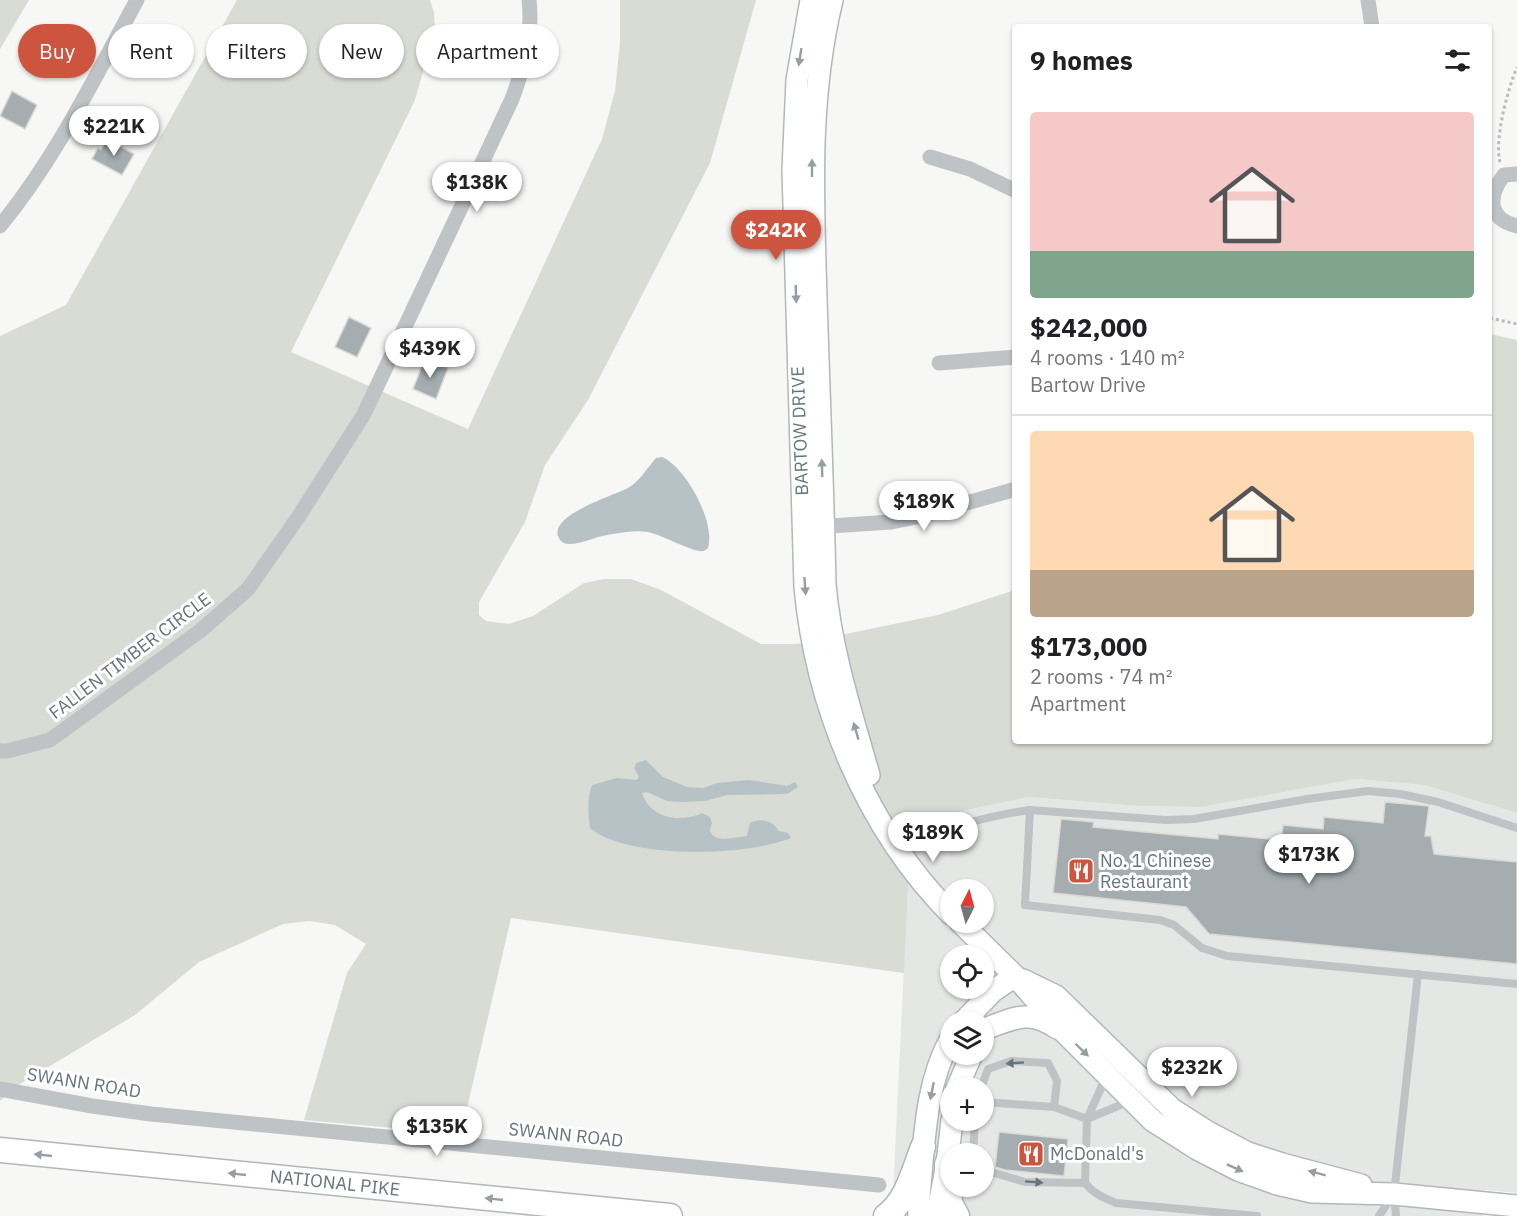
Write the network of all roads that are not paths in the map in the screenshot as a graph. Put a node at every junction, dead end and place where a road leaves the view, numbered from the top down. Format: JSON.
{"nodes":[{"id":1,"x":136,"y":0,"type":"edge"},
{"id":2,"x":528,"y":0,"type":"edge"},
{"id":3,"x":811,"y":0,"type":"edge"},
{"id":4,"x":832,"y":0,"type":"edge"},
{"id":5,"x":1368,"y":0,"type":"edge"},
{"id":6,"x":1372,"y":24,"type":"edge"},
{"id":7,"x":930,"y":157,"type":"dead end"},
{"id":8,"x":1510,"y":175,"type":"edge"},
{"id":9,"x":1012,"y":188,"type":"edge"},
{"id":10,"x":0,"y":226,"type":"edge"},
{"id":11,"x":1517,"y":226,"type":"edge"},
{"id":12,"x":1012,"y":357,"type":"edge"},
{"id":13,"x":939,"y":363,"type":"dead end"},
{"id":14,"x":1012,"y":490,"type":"edge"},
{"id":15,"x":813,"y":527,"type":"junction"},
{"id":16,"x":0,"y":751,"type":"edge"},
{"id":17,"x":1030,"y":810,"type":"junction"},
{"id":18,"x":1517,"y":828,"type":"edge"},
{"id":19,"x":895,"y":846,"type":"junction"},
{"id":20,"x":940,"y":902,"type":"edge"},
{"id":21,"x":971,"y":933,"type":"edge"},
{"id":22,"x":1418,"y":974,"type":"junction"},
{"id":23,"x":1015,"y":976,"type":"junction"},
{"id":24,"x":1517,"y":984,"type":"edge"},
{"id":25,"x":972,"y":1011,"type":"edge"},
{"id":26,"x":994,"y":1020,"type":"edge"},
{"id":27,"x":994,"y":1027,"type":"edge"},
{"id":28,"x":1064,"y":1032,"type":"junction"},
{"id":29,"x":940,"y":1059,"type":"edge"},
{"id":30,"x":1107,"y":1075,"type":"junction"},
{"id":31,"x":984,"y":1077,"type":"edge"},
{"id":32,"x":0,"y":1089,"type":"edge"},
{"id":33,"x":1132,"y":1100,"type":"junction"},
{"id":34,"x":994,"y":1103,"type":"edge"},
{"id":35,"x":1054,"y":1107,"type":"junction"},
{"id":36,"x":1087,"y":1119,"type":"junction"},
{"id":37,"x":923,"y":1148,"type":"junction"},
{"id":38,"x":0,"y":1150,"type":"edge"},
{"id":39,"x":994,"y":1173,"type":"edge"},
{"id":40,"x":1085,"y":1183,"type":"junction"},
{"id":41,"x":879,"y":1185,"type":"dead end"},
{"id":42,"x":1394,"y":1194,"type":"junction"},
{"id":43,"x":941,"y":1197,"type":"edge"},
{"id":44,"x":950,"y":1197,"type":"edge"},
{"id":45,"x":1517,"y":1206,"type":"edge"},
{"id":46,"x":670,"y":1216,"type":"edge"},
{"id":47,"x":886,"y":1216,"type":"edge"},
{"id":48,"x":919,"y":1216,"type":"edge"},
{"id":49,"x":937,"y":1216,"type":"edge"},
{"id":50,"x":957,"y":1216,"type":"edge"},
{"id":51,"x":1257,"y":1216,"type":"edge"},
{"id":52,"x":1379,"y":1216,"type":"edge"},
{"id":53,"x":1396,"y":1216,"type":"edge"}],
"edges":[{"from":1,"to":10,"type":"street"},
{"from":2,"to":16,"type":"street","name":"FALLEN TIMBER CIRCLE"},
{"from":3,"to":15,"type":"street","name":"BARTOW DRIVE","one_way":true},
{"from":15,"to":4,"type":"street","name":"BARTOW DRIVE","one_way":true},
{"from":5,"to":6,"type":"street"},
{"from":7,"to":9,"type":"street"},
{"from":8,"to":11,"type":"street"},
{"from":12,"to":13,"type":"street"},
{"from":14,"to":15,"type":"street"},
{"from":15,"to":19,"type":"street","name":"BARTOW DRIVE"},
{"from":17,"to":18,"type":"lane"},
{"from":17,"to":19,"type":"lane"},
{"from":17,"to":22,"type":"lane"},
{"from":19,"to":20,"type":"street","name":"BARTOW DRIVE"},
{"from":21,"to":23,"type":"street"},
{"from":22,"to":24,"type":"lane"},
{"from":22,"to":42,"type":"lane"},
{"from":23,"to":25,"type":"street"},
{"from":23,"to":26,"type":"street"},
{"from":23,"to":28,"type":"street"},
{"from":42,"to":23,"type":"street","one_way":true},
{"from":27,"to":28,"type":"street"},
{"from":28,"to":30,"type":"street","one_way":true},
{"from":29,"to":37,"type":"street","one_way":true},
{"from":30,"to":33,"type":"street"},
{"from":30,"to":36,"type":"lane"},
{"from":35,"to":31,"type":"lane","one_way":true},
{"from":32,"to":41,"type":"street","name":"SWANN ROAD"},
{"from":33,"to":36,"type":"lane"},
{"from":33,"to":42,"type":"street","one_way":true},
{"from":34,"to":35,"type":"lane"},
{"from":35,"to":36,"type":"lane"},
{"from":36,"to":40,"type":"lane"},
{"from":37,"to":47,"type":"main road"},
{"from":37,"to":48,"type":"street"},
{"from":46,"to":38,"type":"main road","name":"NATIONAL PIKE","one_way":true},
{"from":39,"to":40,"type":"lane","one_way":true},
{"from":40,"to":51,"type":"lane"},
{"from":42,"to":45,"type":"street"},
{"from":42,"to":52,"type":"lane"},
{"from":42,"to":53,"type":"lane"},
{"from":43,"to":49,"type":"street"},
{"from":44,"to":50,"type":"main road"}]}
